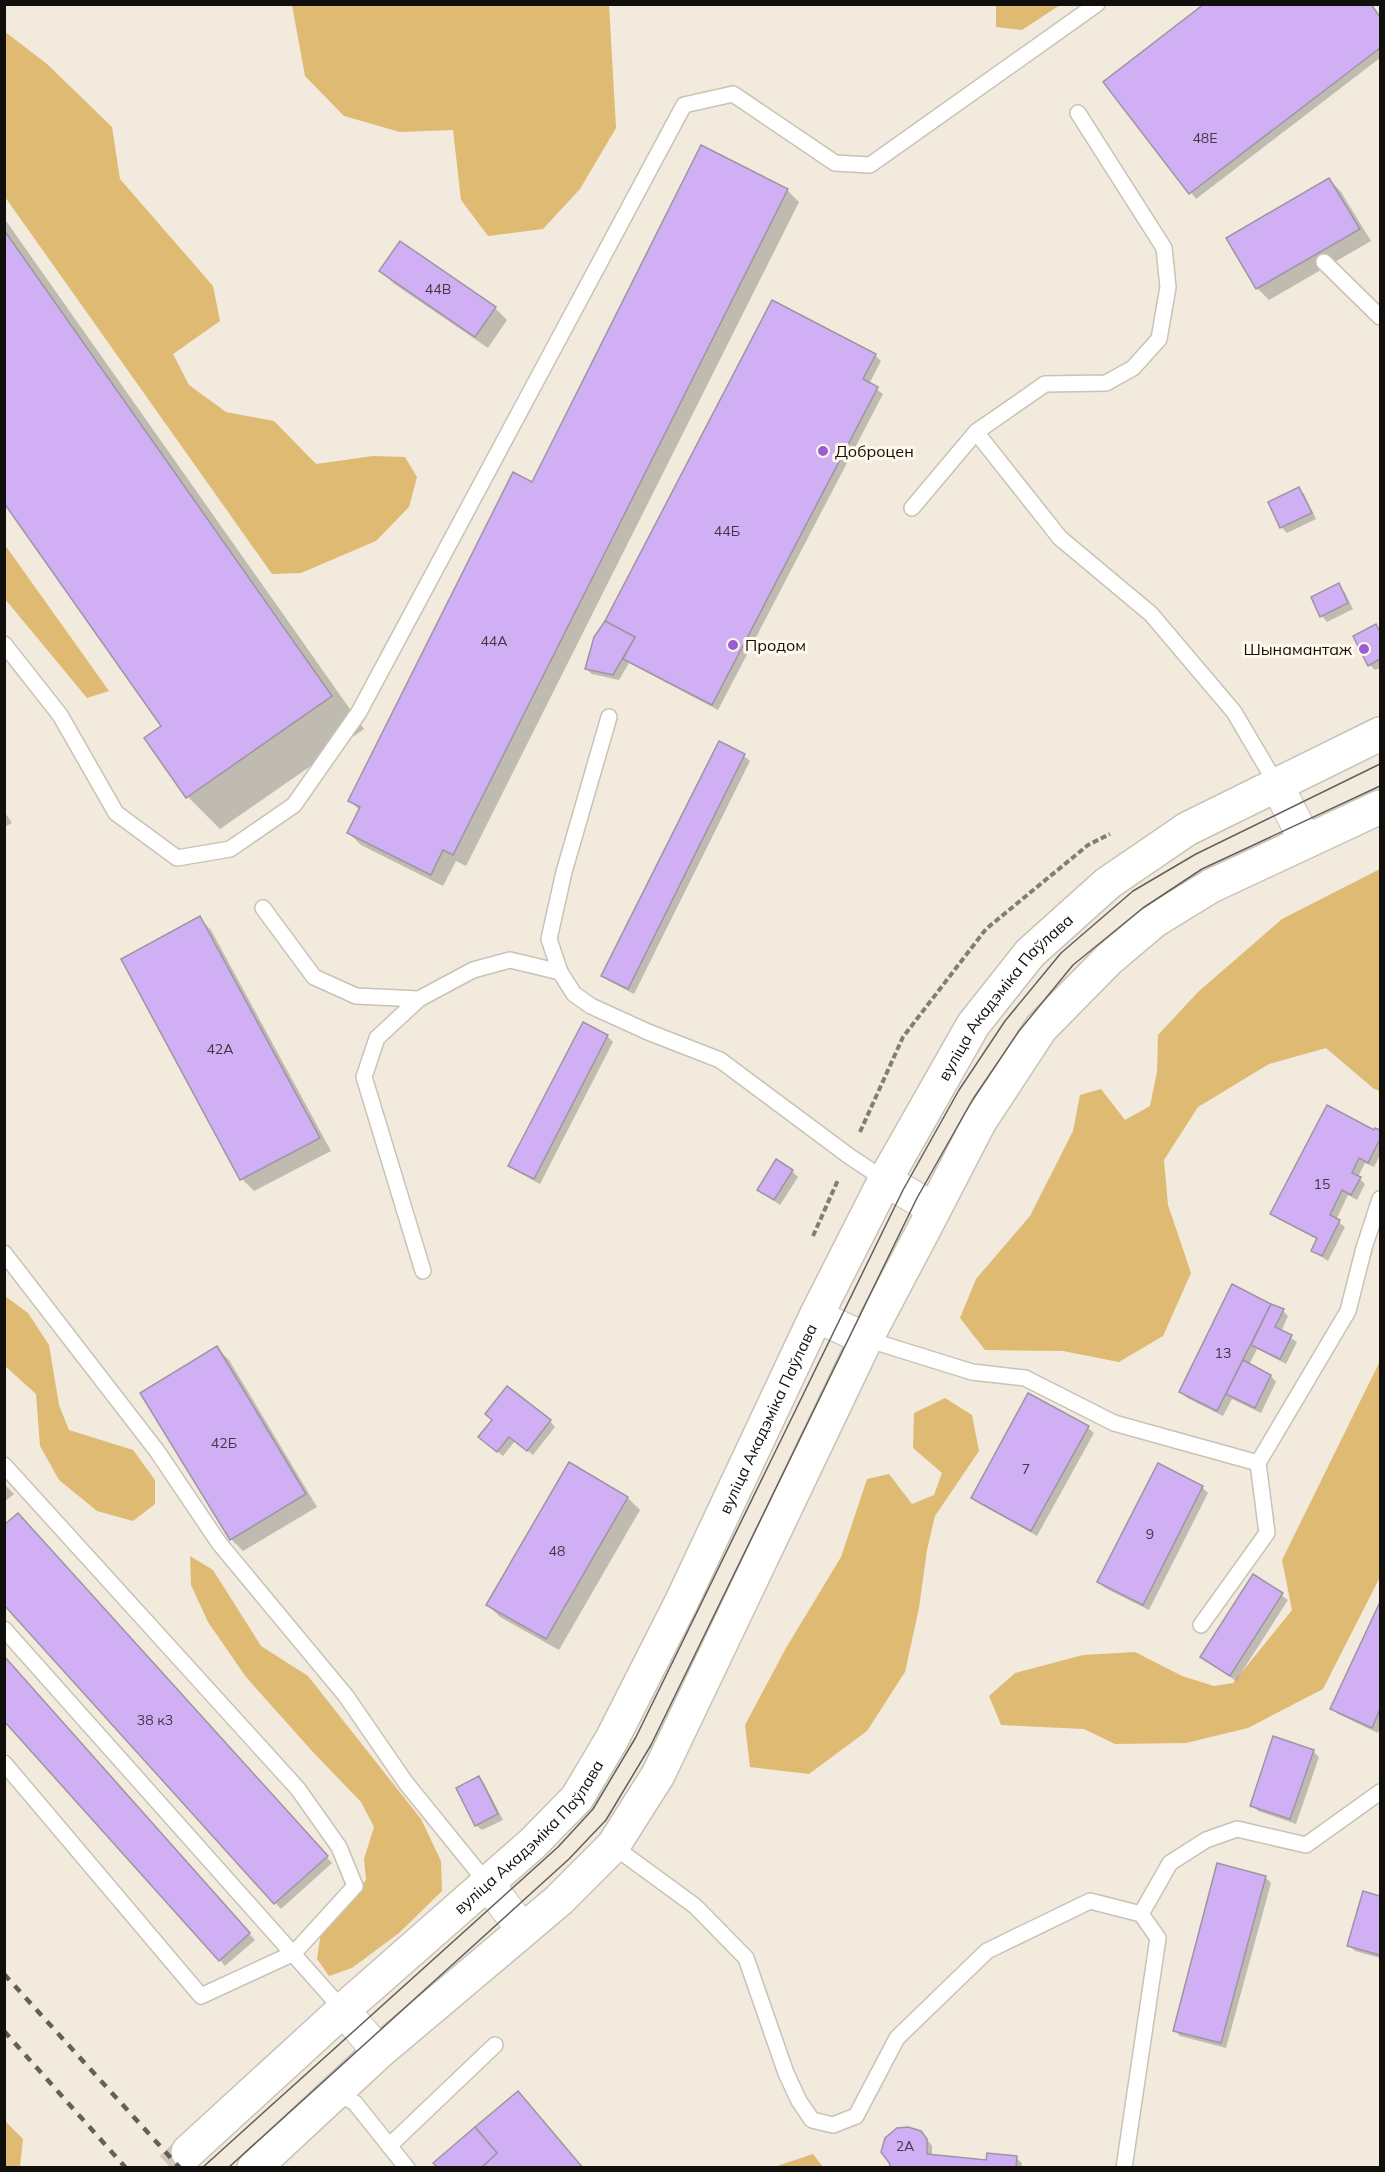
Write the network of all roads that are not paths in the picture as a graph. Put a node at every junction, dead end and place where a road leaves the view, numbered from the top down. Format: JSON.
{"nodes":[{"id":1,"x":1097,"y":4,"type":"edge"},
{"id":2,"x":1078,"y":113,"type":"dead end"},
{"id":3,"x":1324,"y":262,"type":"dead end"},
{"id":4,"x":1380,"y":317,"type":"edge"},
{"id":5,"x":976,"y":432,"type":"junction"},
{"id":6,"x":912,"y":508,"type":"dead end"},
{"id":7,"x":4,"y":644,"type":"edge"},
{"id":8,"x":609,"y":717,"type":"dead end"},
{"id":9,"x":1380,"y":734,"type":"edge"},
{"id":10,"x":1276,"y":785,"type":"junction"},
{"id":11,"x":1380,"y":807,"type":"edge"},
{"id":12,"x":1306,"y":842,"type":"junction"},
{"id":13,"x":263,"y":908,"type":"dead end"},
{"id":14,"x":560,"y":972,"type":"junction"},
{"id":15,"x":419,"y":999,"type":"junction"},
{"id":16,"x":885,"y":1180,"type":"junction"},
{"id":17,"x":1380,"y":1199,"type":"edge"},
{"id":18,"x":934,"y":1209,"type":"junction"},
{"id":19,"x":4,"y":1253,"type":"edge"},
{"id":20,"x":423,"y":1271,"type":"dead end"},
{"id":21,"x":816,"y":1316,"type":"junction"},
{"id":22,"x":866,"y":1339,"type":"junction"},
{"id":23,"x":1258,"y":1463,"type":"junction"},
{"id":24,"x":4,"y":1466,"type":"edge"},
{"id":25,"x":1201,"y":1625,"type":"dead end"},
{"id":26,"x":4,"y":1629,"type":"edge"},
{"id":27,"x":4,"y":1763,"type":"edge"},
{"id":28,"x":1380,"y":1792,"type":"edge"},
{"id":29,"x":613,"y":1846,"type":"junction"},
{"id":30,"x":487,"y":1883,"type":"junction"},
{"id":31,"x":1141,"y":1914,"type":"junction"},
{"id":32,"x":523,"y":1930,"type":"junction"},
{"id":33,"x":294,"y":1953,"type":"junction"},
{"id":34,"x":343,"y":2010,"type":"junction"},
{"id":35,"x":495,"y":2045,"type":"dead end"},
{"id":36,"x":379,"y":2052,"type":"junction"},
{"id":37,"x":336,"y":2092,"type":"junction"},
{"id":38,"x":389,"y":2146,"type":"junction"},
{"id":39,"x":188,"y":2152,"type":"tunnel mouth"},
{"id":40,"x":254,"y":2168,"type":"edge"},
{"id":41,"x":408,"y":2168,"type":"edge"},
{"id":42,"x":1124,"y":2168,"type":"edge"}],
"edges":[{"from":1,"to":7,"type":"lane"},
{"from":2,"to":5,"type":"lane"},
{"from":3,"to":4,"type":"lane"},
{"from":5,"to":6,"type":"lane"},
{"from":5,"to":10,"type":"lane"},
{"from":8,"to":14,"type":"lane"},
{"from":9,"to":10,"type":"main road","name":"вуліца Акадэміка Паўлава"},
{"from":10,"to":12,"type":"street"},
{"from":10,"to":16,"type":"main road","name":"вуліца Акадэміка Паўлава"},
{"from":11,"to":12,"type":"main road"},
{"from":12,"to":18,"type":"main road"},
{"from":13,"to":15,"type":"lane"},
{"from":14,"to":15,"type":"lane"},
{"from":14,"to":16,"type":"lane"},
{"from":15,"to":20,"type":"lane"},
{"from":16,"to":18,"type":"street"},
{"from":16,"to":21,"type":"main road","name":"вуліца Акадэміка Паўлава"},
{"from":17,"to":23,"type":"lane"},
{"from":18,"to":22,"type":"main road"},
{"from":19,"to":30,"type":"lane"},
{"from":21,"to":22,"type":"street"},
{"from":21,"to":30,"type":"main road","name":"вуліца Акадэміка Паўлава"},
{"from":22,"to":23,"type":"lane"},
{"from":22,"to":29,"type":"main road"},
{"from":23,"to":25,"type":"lane"},
{"from":24,"to":33,"type":"lane"},
{"from":26,"to":33,"type":"lane"},
{"from":27,"to":33,"type":"lane"},
{"from":28,"to":31,"type":"lane"},
{"from":29,"to":31,"type":"lane"},
{"from":29,"to":32,"type":"main road"},
{"from":30,"to":32,"type":"street"},
{"from":30,"to":34,"type":"main road","name":"вуліца Акадэміка Паўлава"},
{"from":31,"to":42,"type":"lane"},
{"from":32,"to":36,"type":"main road"},
{"from":33,"to":34,"type":"lane"},
{"from":34,"to":36,"type":"street"},
{"from":34,"to":39,"type":"main road","name":"вуліца Акадэміка Паўлава"},
{"from":35,"to":38,"type":"lane"},
{"from":36,"to":37,"type":"main road"},
{"from":37,"to":38,"type":"lane"},
{"from":37,"to":40,"type":"main road"},
{"from":38,"to":41,"type":"lane"}]}
